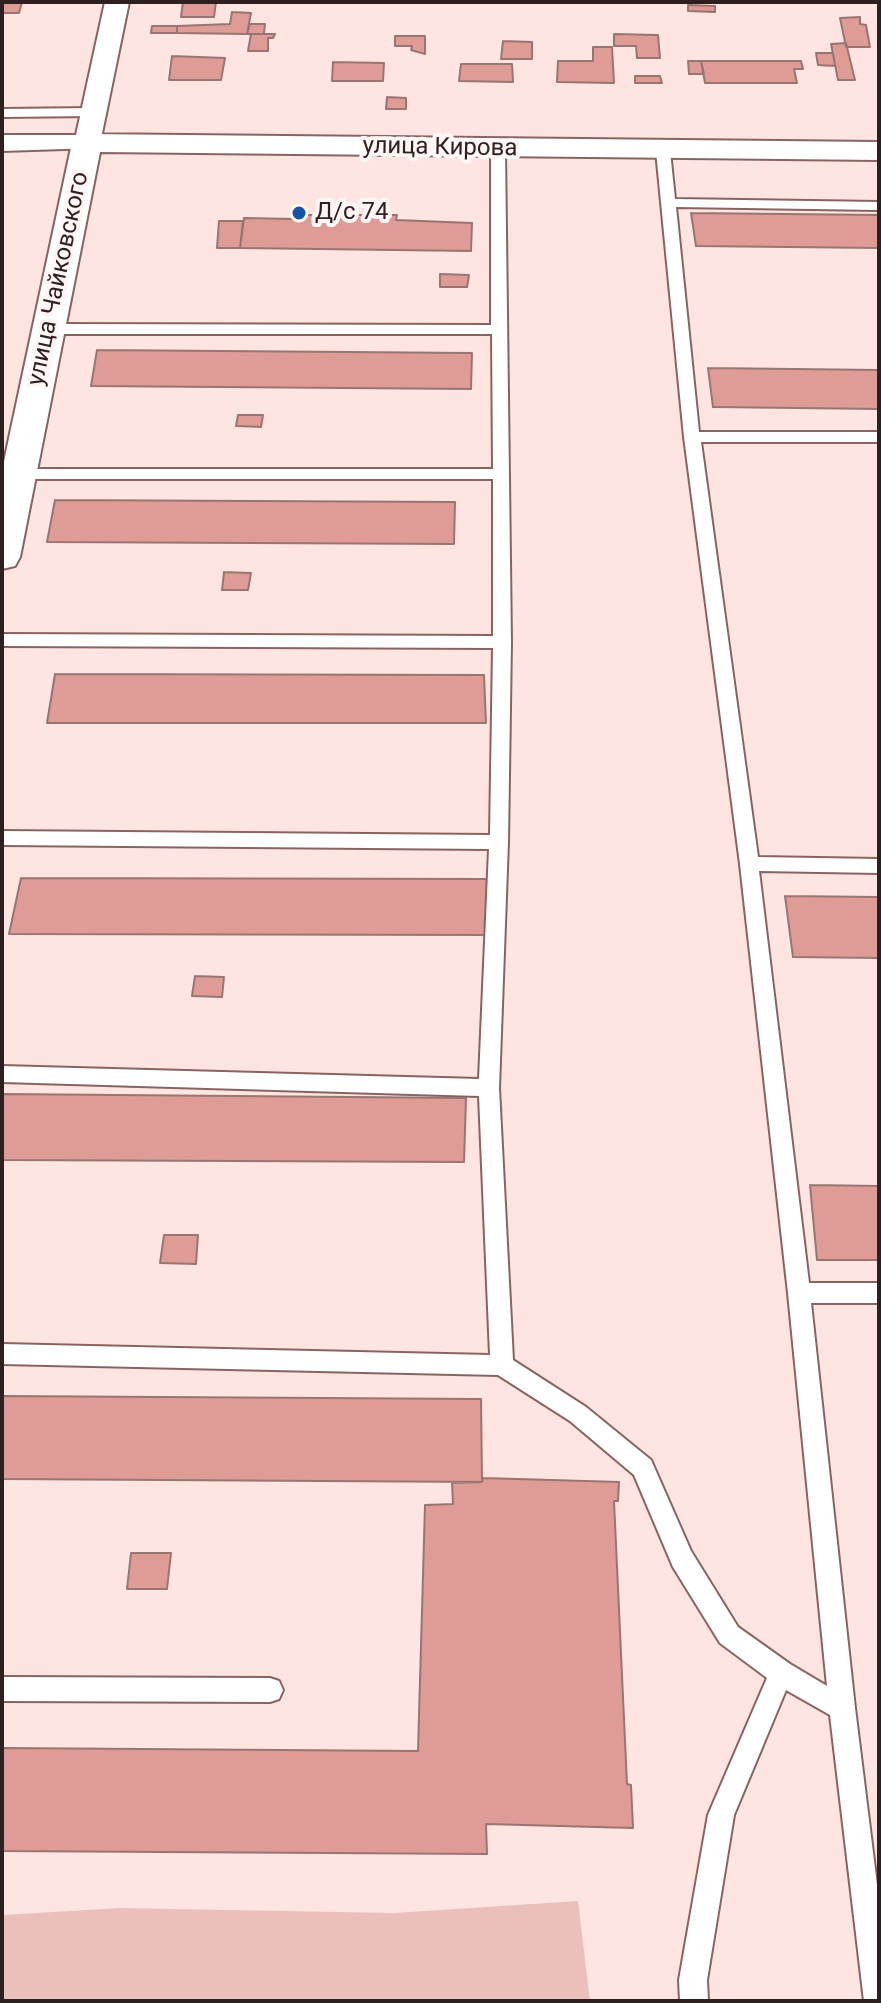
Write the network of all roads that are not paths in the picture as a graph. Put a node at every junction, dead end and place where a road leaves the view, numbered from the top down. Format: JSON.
{"nodes":[{"id":1,"x":117,"y":2,"type":"edge"},
{"id":2,"x":2,"y":113,"type":"edge"},
{"id":3,"x":90,"y":128,"type":"junction"},
{"id":4,"x":2,"y":143,"type":"edge"},
{"id":5,"x":498,"y":149,"type":"junction"},
{"id":6,"x":663,"y":151,"type":"junction"},
{"id":7,"x":879,"y":151,"type":"edge"},
{"id":8,"x":669,"y":203,"type":"junction"},
{"id":9,"x":879,"y":206,"type":"edge"},
{"id":10,"x":49,"y":329,"type":"junction"},
{"id":11,"x":499,"y":330,"type":"junction"},
{"id":12,"x":692,"y":437,"type":"junction"},
{"id":13,"x":879,"y":437,"type":"edge"},
{"id":14,"x":19,"y":474,"type":"junction"},
{"id":15,"x":501,"y":474,"type":"junction"},
{"id":16,"x":2,"y":557,"type":"edge"},
{"id":17,"x":2,"y":640,"type":"edge"},
{"id":18,"x":502,"y":642,"type":"junction"},
{"id":19,"x":2,"y":838,"type":"edge"},
{"id":20,"x":499,"y":842,"type":"junction"},
{"id":21,"x":749,"y":864,"type":"junction"},
{"id":22,"x":879,"y":866,"type":"edge"},
{"id":23,"x":2,"y":1074,"type":"edge"},
{"id":24,"x":489,"y":1088,"type":"junction"},
{"id":25,"x":799,"y":1293,"type":"junction"},
{"id":26,"x":879,"y":1293,"type":"edge"},
{"id":27,"x":2,"y":1354,"type":"edge"},
{"id":28,"x":502,"y":1365,"type":"junction"},
{"id":29,"x":781,"y":1673,"type":"junction"},
{"id":30,"x":2,"y":1689,"type":"edge"},
{"id":31,"x":270,"y":1690,"type":"dead end"},
{"id":32,"x":842,"y":1708,"type":"junction"},
{"id":33,"x":694,"y":2001,"type":"edge"},
{"id":34,"x":878,"y":2001,"type":"edge"}],
"edges":[{"from":1,"to":3,"type":"street","name":"улица Чайковского"},
{"from":2,"to":3,"type":"lane"},
{"from":3,"to":4,"type":"street","name":"улица Кирова"},
{"from":3,"to":5,"type":"main road","name":"улица Кирова"},
{"from":3,"to":10,"type":"main road","name":"улица Чайковского"},
{"from":5,"to":6,"type":"main road","name":"улица Кирова"},
{"from":5,"to":11,"type":"lane"},
{"from":6,"to":7,"type":"main road","name":"улица Кирова"},
{"from":6,"to":8,"type":"lane"},
{"from":8,"to":9,"type":"lane"},
{"from":8,"to":12,"type":"lane"},
{"from":10,"to":11,"type":"lane"},
{"from":10,"to":14,"type":"main road","name":"улица Чайковского"},
{"from":11,"to":15,"type":"lane"},
{"from":12,"to":13,"type":"lane"},
{"from":12,"to":21,"type":"lane"},
{"from":14,"to":15,"type":"lane"},
{"from":14,"to":16,"type":"main road","name":"улица Чайковского"},
{"from":15,"to":18,"type":"lane"},
{"from":17,"to":18,"type":"lane"},
{"from":18,"to":20,"type":"lane"},
{"from":19,"to":20,"type":"lane"},
{"from":20,"to":24,"type":"lane"},
{"from":21,"to":22,"type":"lane"},
{"from":21,"to":25,"type":"lane"},
{"from":23,"to":24,"type":"lane"},
{"from":24,"to":28,"type":"lane"},
{"from":25,"to":26,"type":"lane"},
{"from":25,"to":32,"type":"lane"},
{"from":27,"to":28,"type":"lane"},
{"from":28,"to":29,"type":"lane"},
{"from":29,"to":32,"type":"lane"},
{"from":29,"to":33,"type":"lane"},
{"from":30,"to":31,"type":"lane"},
{"from":32,"to":34,"type":"lane"}]}
